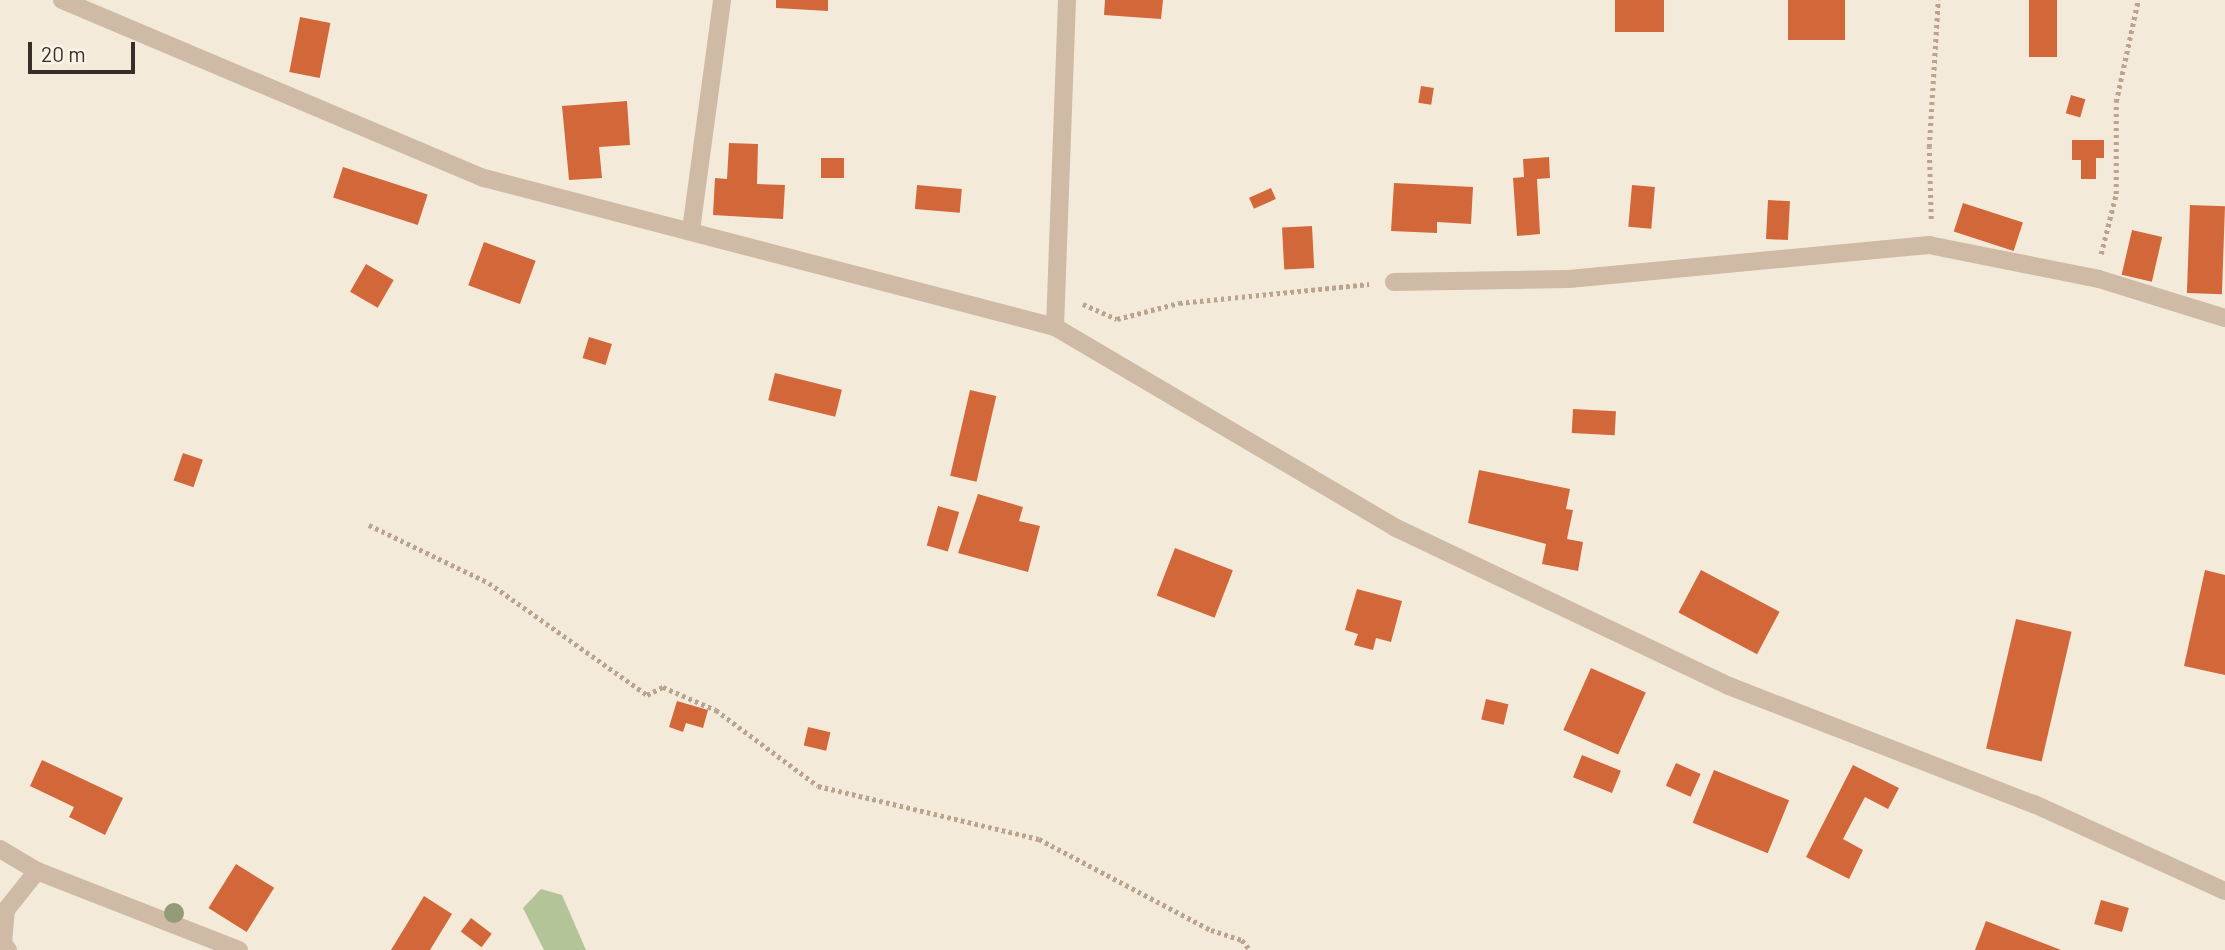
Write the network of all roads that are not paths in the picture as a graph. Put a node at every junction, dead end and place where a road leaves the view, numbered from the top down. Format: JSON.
{"nodes":[{"id":1,"x":62,"y":0,"type":"edge"},
{"id":2,"x":722,"y":0,"type":"edge"},
{"id":3,"x":1068,"y":0,"type":"edge"},
{"id":4,"x":691,"y":230,"type":"junction"},
{"id":5,"x":1394,"y":282,"type":"road end"},
{"id":6,"x":2225,"y":318,"type":"edge"},
{"id":7,"x":1055,"y":327,"type":"junction"},
{"id":8,"x":0,"y":849,"type":"edge"},
{"id":9,"x":37,"y":871,"type":"junction"},
{"id":10,"x":2225,"y":891,"type":"edge"},
{"id":11,"x":8,"y":950,"type":"edge"},
{"id":12,"x":239,"y":950,"type":"edge"}],
"edges":[{"from":1,"to":4,"type":"street"},
{"from":2,"to":4,"type":"street"},
{"from":3,"to":7,"type":"street"},
{"from":4,"to":7,"type":"street"},
{"from":5,"to":6,"type":"street"},
{"from":7,"to":10,"type":"street"},
{"from":8,"to":9,"type":"street"},
{"from":9,"to":11,"type":"street"},
{"from":9,"to":12,"type":"street"}]}
